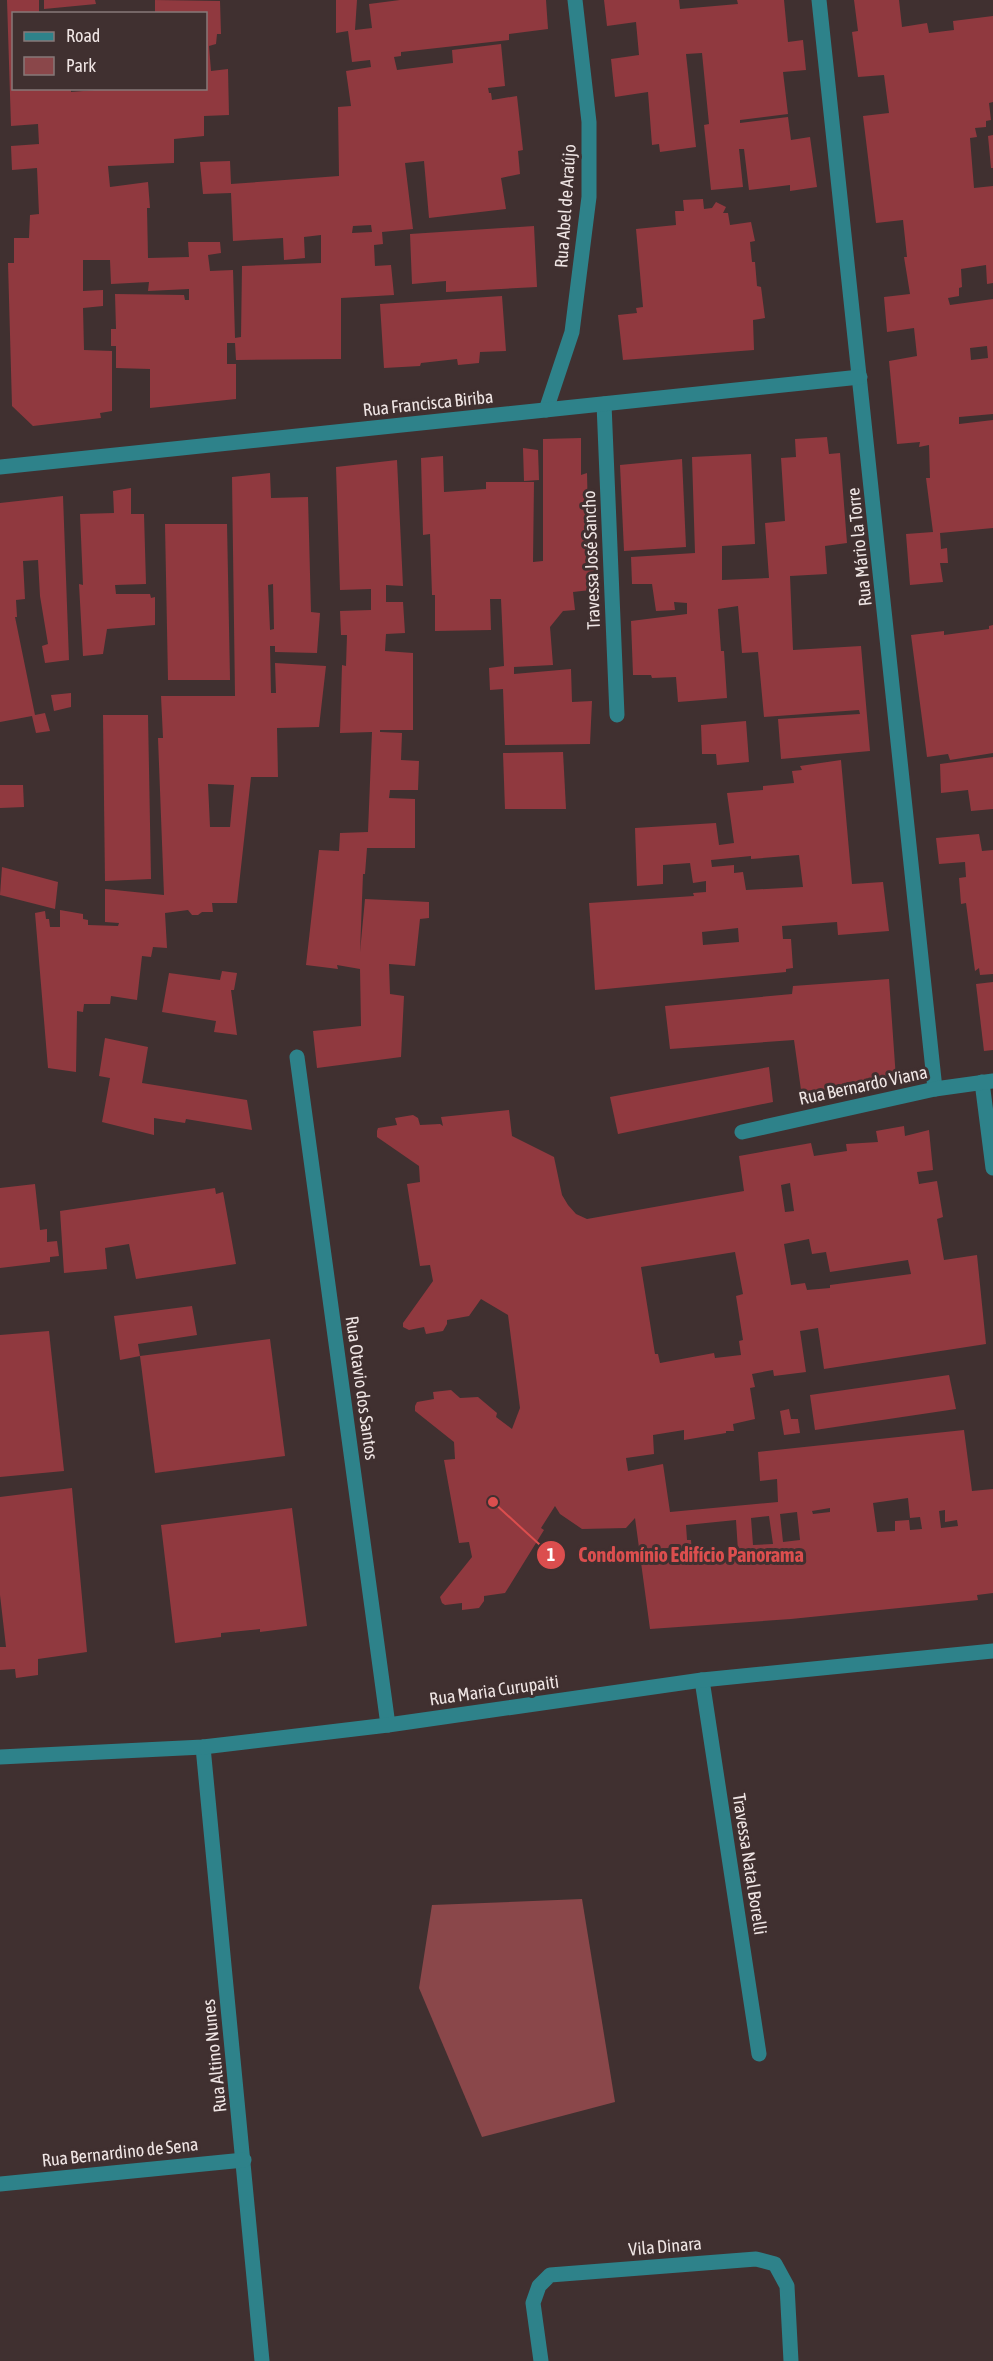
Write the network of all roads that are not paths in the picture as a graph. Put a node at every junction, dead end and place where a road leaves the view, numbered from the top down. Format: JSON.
{"nodes":[{"id":1,"x":575,"y":0,"type":"edge"},
{"id":2,"x":819,"y":0,"type":"edge"},
{"id":3,"x":860,"y":377,"type":"junction"},
{"id":4,"x":604,"y":404,"type":"junction"},
{"id":5,"x":546,"y":410,"type":"junction"},
{"id":6,"x":0,"y":467,"type":"edge"},
{"id":7,"x":616,"y":715,"type":"dead end"},
{"id":8,"x":297,"y":1057,"type":"dead end"},
{"id":9,"x":988,"y":1082,"type":"edge"},
{"id":10,"x":935,"y":1089,"type":"junction"},
{"id":11,"x":742,"y":1132,"type":"dead end"},
{"id":12,"x":993,"y":1168,"type":"edge"},
{"id":13,"x":993,"y":1651,"type":"edge"},
{"id":14,"x":702,"y":1680,"type":"junction"},
{"id":15,"x":388,"y":1725,"type":"junction"},
{"id":16,"x":202,"y":1747,"type":"junction"},
{"id":17,"x":0,"y":1757,"type":"edge"},
{"id":18,"x":759,"y":2054,"type":"dead end"},
{"id":19,"x":244,"y":2160,"type":"junction"},
{"id":20,"x":0,"y":2184,"type":"edge"},
{"id":21,"x":262,"y":2361,"type":"edge"},
{"id":22,"x":541,"y":2361,"type":"edge"},
{"id":23,"x":791,"y":2361,"type":"edge"}],
"edges":[{"from":1,"to":5,"type":"street","name":"Rua Abel de Araújo"},
{"from":2,"to":3,"type":"street","name":"Rua Mário la Torre"},
{"from":3,"to":4,"type":"street","name":"Rua Francisca Biriba"},
{"from":3,"to":10,"type":"street","name":"Rua Mário la Torre"},
{"from":4,"to":5,"type":"street","name":"Rua Francisca Biriba"},
{"from":4,"to":7,"type":"street","name":"Travessa José Sancho"},
{"from":5,"to":6,"type":"street","name":"Rua Francisca Biriba"},
{"from":8,"to":15,"type":"street","name":"Rua Otavio dos Santos"},
{"from":9,"to":10,"type":"street","name":"Rua Bernardo Viana"},
{"from":9,"to":12,"type":"street"},
{"from":10,"to":11,"type":"street","name":"Rua Bernardo Viana"},
{"from":13,"to":14,"type":"street","name":"Rua Maria Curupaiti"},
{"from":14,"to":15,"type":"street","name":"Rua Maria Curupaiti"},
{"from":14,"to":18,"type":"street","name":"Travessa Natal Borelli"},
{"from":15,"to":16,"type":"street","name":"Rua Maria Curupaiti"},
{"from":16,"to":17,"type":"street","name":"Rua Maria Curupaiti"},
{"from":16,"to":19,"type":"street","name":"Rua Altino Nunes"},
{"from":19,"to":20,"type":"street","name":"Rua Bernardino de Sena"},
{"from":19,"to":21,"type":"street","name":"Rua Altino Nunes"},
{"from":22,"to":23,"type":"street","name":"Vila Dinara"}]}
